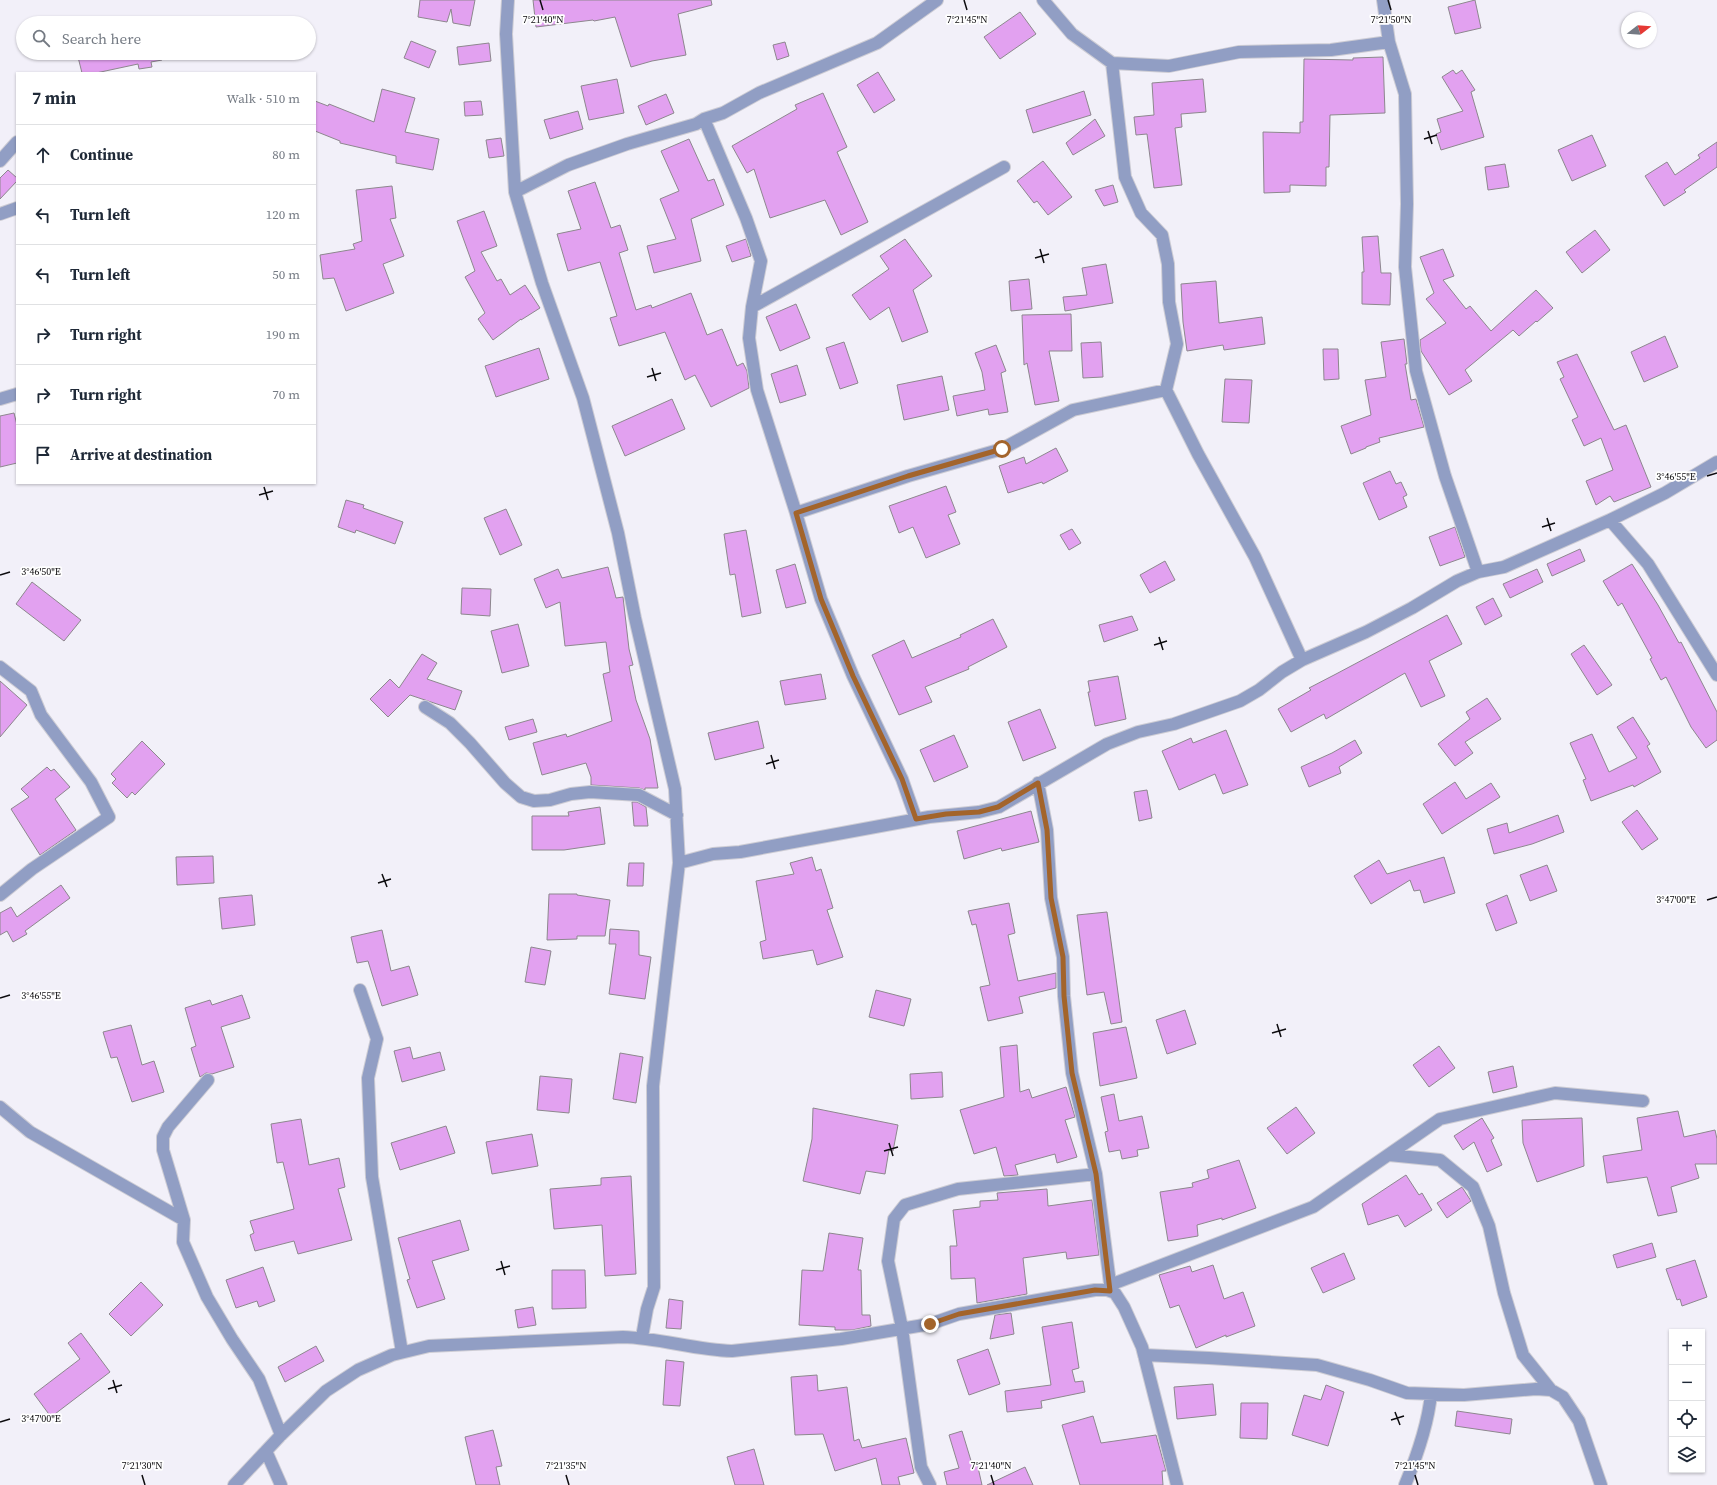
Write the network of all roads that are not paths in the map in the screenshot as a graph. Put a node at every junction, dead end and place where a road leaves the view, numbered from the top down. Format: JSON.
{"nodes":[{"id":1,"x":508,"y":0,"type":"edge"},
{"id":2,"x":937,"y":0,"type":"edge"},
{"id":3,"x":1043,"y":0,"type":"edge"},
{"id":4,"x":1383,"y":0,"type":"edge"},
{"id":5,"x":1389,"y":42,"type":"junction"},
{"id":6,"x":1112,"y":63,"type":"junction"},
{"id":7,"x":704,"y":119,"type":"junction"},
{"id":8,"x":16,"y":143,"type":"edge"},
{"id":9,"x":0,"y":161,"type":"edge"},
{"id":10,"x":1004,"y":167,"type":"dead end"},
{"id":11,"x":515,"y":192,"type":"junction"},
{"id":12,"x":16,"y":208,"type":"edge"},
{"id":13,"x":0,"y":214,"type":"edge"},
{"id":14,"x":752,"y":307,"type":"junction"},
{"id":15,"x":1166,"y":390,"type":"junction"},
{"id":16,"x":16,"y":394,"type":"edge"},
{"id":17,"x":0,"y":399,"type":"edge"},
{"id":18,"x":1717,"y":462,"type":"edge"},
{"id":19,"x":796,"y":513,"type":"junction"},
{"id":20,"x":1610,"y":520,"type":"junction"},
{"id":21,"x":1478,"y":572,"type":"junction"},
{"id":22,"x":1302,"y":660,"type":"junction"},
{"id":23,"x":0,"y":667,"type":"edge"},
{"id":24,"x":1717,"y":675,"type":"edge"},
{"id":25,"x":425,"y":707,"type":"dead end"},
{"id":26,"x":1038,"y":783,"type":"junction"},
{"id":27,"x":677,"y":815,"type":"junction"},
{"id":28,"x":916,"y":819,"type":"junction"},
{"id":29,"x":678,"y":863,"type":"junction"},
{"id":30,"x":0,"y":895,"type":"edge"},
{"id":31,"x":360,"y":990,"type":"dead end"},
{"id":32,"x":208,"y":1080,"type":"dead end"},
{"id":33,"x":1642,"y":1101,"type":"dead end"},
{"id":34,"x":0,"y":1107,"type":"edge"},
{"id":35,"x":1389,"y":1155,"type":"junction"},
{"id":36,"x":1096,"y":1174,"type":"junction"},
{"id":37,"x":184,"y":1220,"type":"junction"},
{"id":38,"x":1110,"y":1288,"type":"junction"},
{"id":39,"x":902,"y":1328,"type":"junction"},
{"id":40,"x":642,"y":1338,"type":"junction"},
{"id":41,"x":402,"y":1352,"type":"junction"},
{"id":42,"x":1144,"y":1355,"type":"junction"},
{"id":43,"x":1551,"y":1390,"type":"junction"},
{"id":44,"x":1431,"y":1394,"type":"junction"},
{"id":45,"x":281,"y":1435,"type":"junction"},
{"id":46,"x":266,"y":1450,"type":"junction"},
{"id":47,"x":234,"y":1485,"type":"edge"},
{"id":48,"x":281,"y":1485,"type":"edge"},
{"id":49,"x":930,"y":1485,"type":"edge"},
{"id":50,"x":1177,"y":1485,"type":"edge"},
{"id":51,"x":1404,"y":1485,"type":"edge"},
{"id":52,"x":1602,"y":1485,"type":"edge"}],
"edges":[{"from":1,"to":11,"type":"street"},
{"from":2,"to":7,"type":"street"},
{"from":3,"to":6,"type":"street"},
{"from":4,"to":5,"type":"street"},
{"from":5,"to":6,"type":"street"},
{"from":5,"to":21,"type":"street"},
{"from":6,"to":15,"type":"street"},
{"from":7,"to":11,"type":"street"},
{"from":7,"to":14,"type":"street"},
{"from":8,"to":9,"type":"street"},
{"from":10,"to":14,"type":"street"},
{"from":11,"to":27,"type":"street"},
{"from":12,"to":13,"type":"street"},
{"from":14,"to":19,"type":"street"},
{"from":15,"to":19,"type":"street"},
{"from":15,"to":22,"type":"street"},
{"from":16,"to":17,"type":"street"},
{"from":18,"to":20,"type":"street"},
{"from":19,"to":28,"type":"street"},
{"from":20,"to":21,"type":"street"},
{"from":20,"to":24,"type":"street"},
{"from":21,"to":22,"type":"street"},
{"from":22,"to":26,"type":"street"},
{"from":23,"to":30,"type":"street"},
{"from":25,"to":27,"type":"street"},
{"from":26,"to":28,"type":"street"},
{"from":26,"to":36,"type":"street"},
{"from":27,"to":29,"type":"street"},
{"from":28,"to":29,"type":"street"},
{"from":29,"to":40,"type":"street"},
{"from":31,"to":41,"type":"street"},
{"from":32,"to":37,"type":"street"},
{"from":33,"to":35,"type":"street"},
{"from":34,"to":37,"type":"street"},
{"from":35,"to":38,"type":"street"},
{"from":35,"to":43,"type":"street"},
{"from":36,"to":38,"type":"street"},
{"from":36,"to":39,"type":"street"},
{"from":37,"to":45,"type":"street"},
{"from":38,"to":39,"type":"street"},
{"from":38,"to":42,"type":"street"},
{"from":39,"to":40,"type":"street"},
{"from":39,"to":49,"type":"street"},
{"from":40,"to":41,"type":"street"},
{"from":41,"to":45,"type":"street"},
{"from":42,"to":44,"type":"street"},
{"from":42,"to":50,"type":"street"},
{"from":43,"to":44,"type":"street"},
{"from":43,"to":52,"type":"street"},
{"from":44,"to":51,"type":"street"},
{"from":45,"to":46,"type":"street"},
{"from":46,"to":47,"type":"street"},
{"from":46,"to":48,"type":"street"}]}
